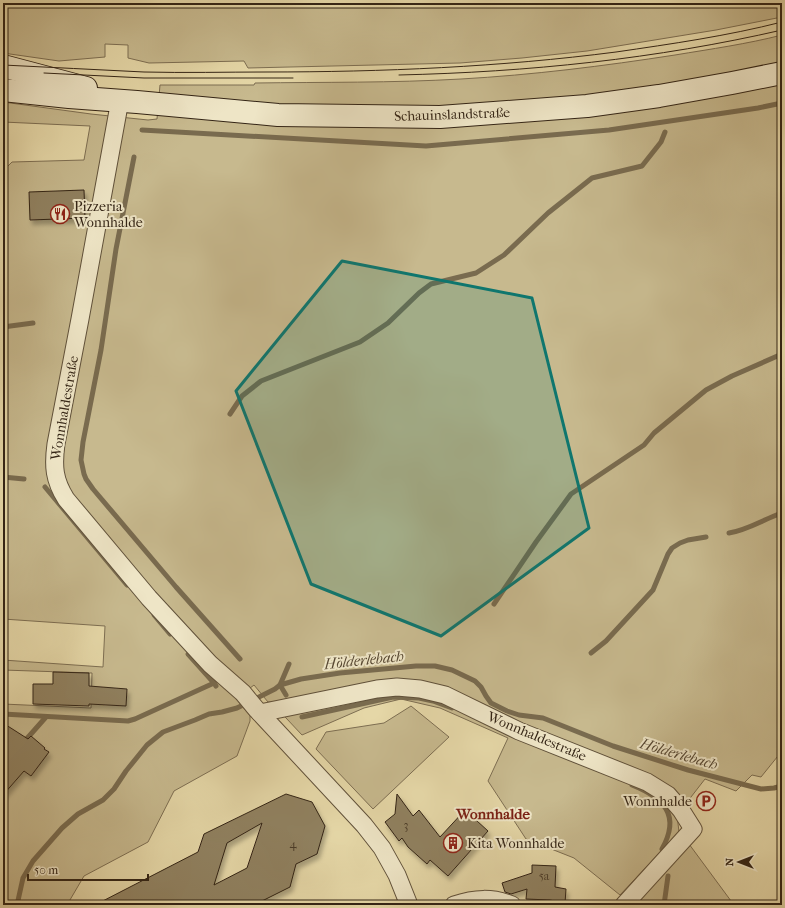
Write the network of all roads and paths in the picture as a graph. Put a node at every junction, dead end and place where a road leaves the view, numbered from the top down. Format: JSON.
{"nodes":[{"id":1,"x":3,"y":66,"type":"edge"},
{"id":2,"x":782,"y":73,"type":"edge"},
{"id":3,"x":3,"y":90,"type":"edge"},
{"id":4,"x":120,"y":100,"type":"junction"},
{"id":5,"x":259,"y":712,"type":"junction"},
{"id":6,"x":409,"y":905,"type":"edge"},
{"id":7,"x":454,"y":905,"type":"edge"},
{"id":8,"x":512,"y":905,"type":"edge"},
{"id":9,"x":624,"y":905,"type":"edge"}],
"edges":[{"from":1,"to":4,"type":"main road","name":"Schauinslandstraße"},
{"from":2,"to":4,"type":"main road","name":"Schauinslandstraße"},
{"from":3,"to":4,"type":"main road","name":"Schauinslandstraße"},
{"from":4,"to":5,"type":"street","name":"Wonnhaldestraße"},
{"from":5,"to":6,"type":"street","name":"Wonnhaldestraße"},
{"from":5,"to":9,"type":"street","name":"Wonnhaldestraße"},
{"from":7,"to":8,"type":"street"}]}
